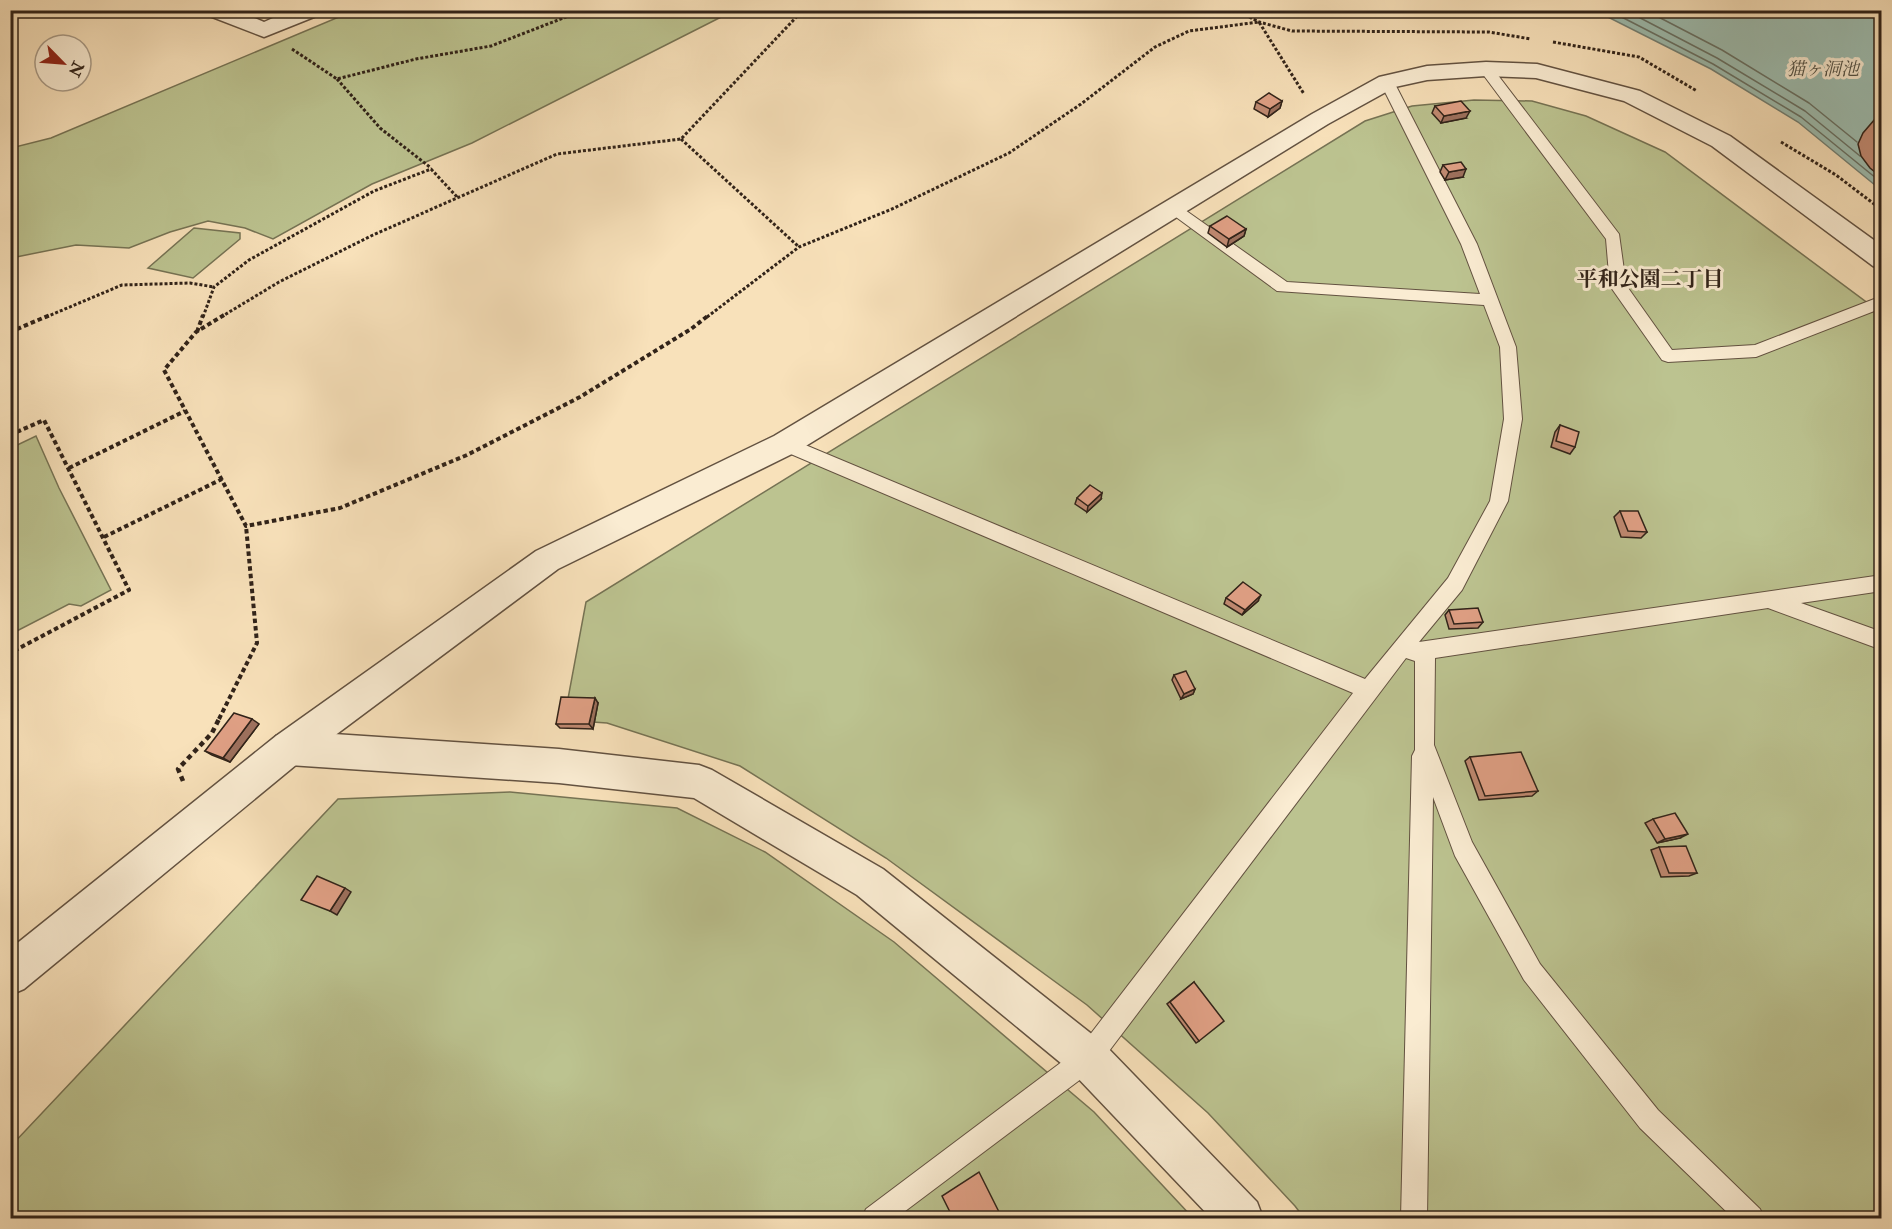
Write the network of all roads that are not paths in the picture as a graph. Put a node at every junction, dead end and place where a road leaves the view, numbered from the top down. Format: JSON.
{"nodes":[{"id":1,"x":215,"y":10,"type":"edge"},
{"id":2,"x":311,"y":10,"type":"edge"},
{"id":3,"x":1486,"y":69,"type":"junction"},
{"id":4,"x":1387,"y":82,"type":"junction"},
{"id":5,"x":1173,"y":209,"type":"junction"},
{"id":6,"x":1881,"y":260,"type":"edge"},
{"id":7,"x":1490,"y":300,"type":"junction"},
{"id":8,"x":1881,"y":302,"type":"edge"},
{"id":9,"x":785,"y":444,"type":"junction"},
{"id":10,"x":1881,"y":584,"type":"edge"},
{"id":11,"x":1770,"y":600,"type":"junction"},
{"id":12,"x":1881,"y":641,"type":"edge"},
{"id":13,"x":1425,"y":650,"type":"junction"},
{"id":14,"x":1398,"y":654,"type":"junction"},
{"id":15,"x":1368,"y":690,"type":"junction"},
{"id":16,"x":1424,"y":744,"type":"junction"},
{"id":17,"x":288,"y":748,"type":"junction"},
{"id":18,"x":10,"y":975,"type":"edge"},
{"id":19,"x":1088,"y":1058,"type":"junction"},
{"id":20,"x":875,"y":1218,"type":"edge"},
{"id":21,"x":1241,"y":1218,"type":"edge"},
{"id":22,"x":1414,"y":1218,"type":"edge"},
{"id":23,"x":1751,"y":1218,"type":"edge"}],
"edges":[{"from":1,"to":2,"type":"street"},
{"from":3,"to":4,"type":"street"},
{"from":3,"to":6,"type":"street"},
{"from":3,"to":8,"type":"lane"},
{"from":4,"to":5,"type":"street"},
{"from":4,"to":7,"type":"lane"},
{"from":5,"to":7,"type":"lane"},
{"from":5,"to":9,"type":"street"},
{"from":7,"to":14,"type":"lane"},
{"from":9,"to":15,"type":"lane"},
{"from":9,"to":17,"type":"street"},
{"from":10,"to":11,"type":"lane"},
{"from":11,"to":12,"type":"lane"},
{"from":11,"to":13,"type":"lane"},
{"from":13,"to":14,"type":"lane"},
{"from":13,"to":16,"type":"lane"},
{"from":14,"to":15,"type":"lane"},
{"from":15,"to":19,"type":"lane"},
{"from":16,"to":22,"type":"lane"},
{"from":16,"to":23,"type":"lane"},
{"from":17,"to":18,"type":"street"},
{"from":17,"to":19,"type":"street"},
{"from":19,"to":20,"type":"lane"},
{"from":19,"to":21,"type":"street"}]}
